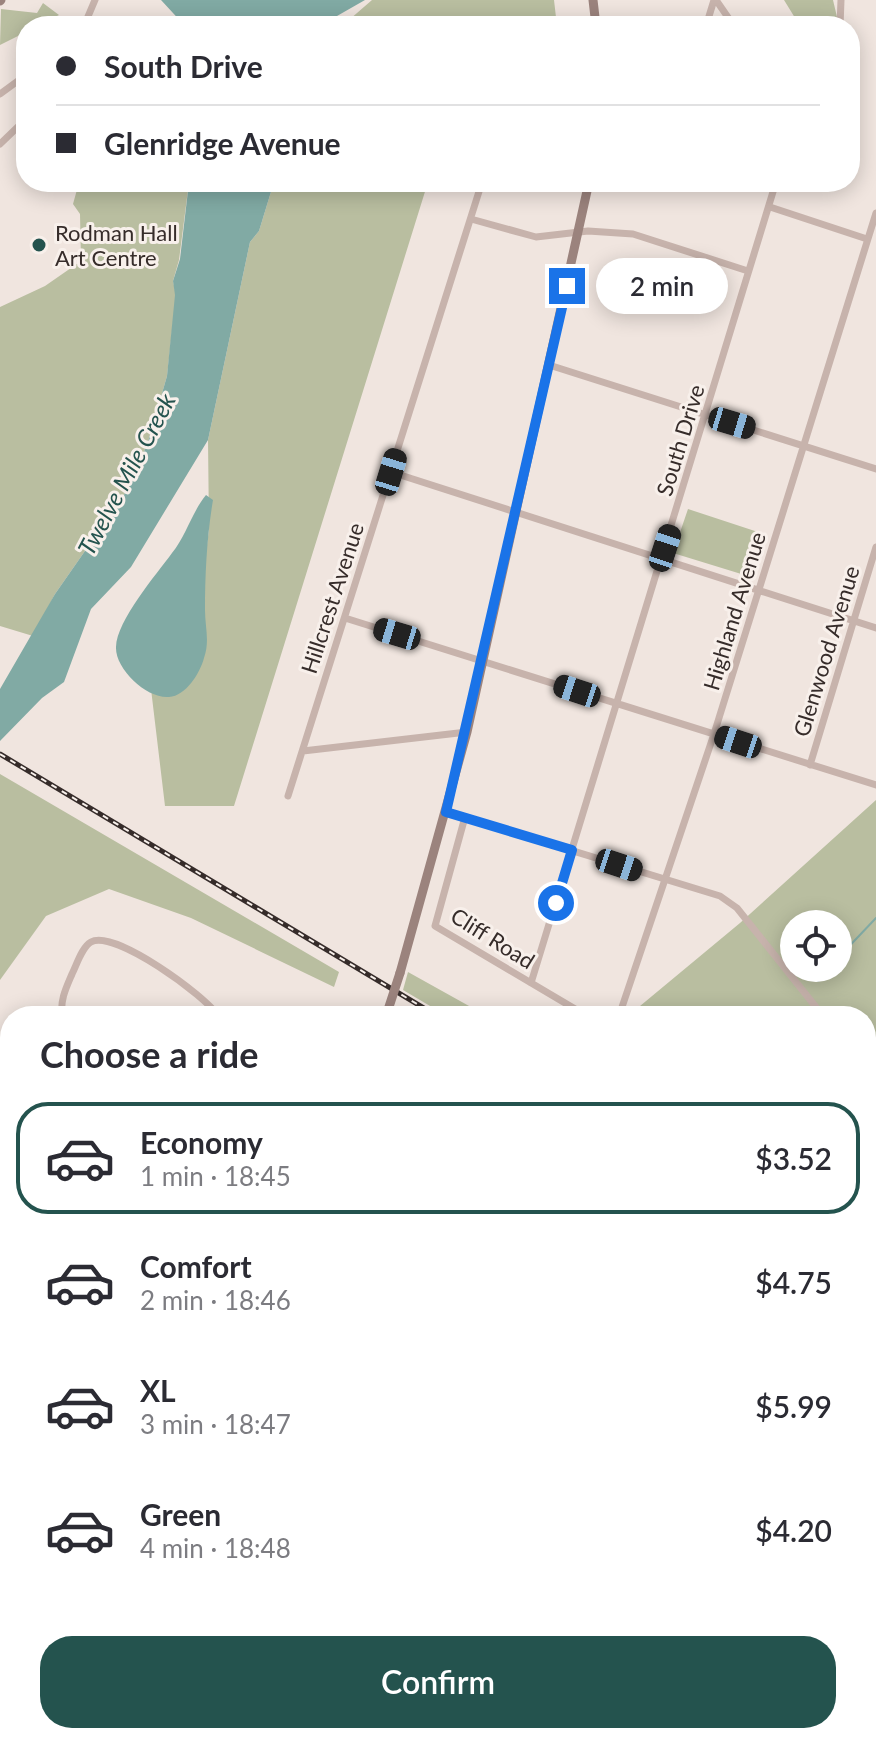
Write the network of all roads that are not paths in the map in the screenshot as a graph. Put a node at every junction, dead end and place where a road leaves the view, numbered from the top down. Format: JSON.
{"nodes":[{"id":1,"x":16,"y":129,"type":"edge"},
{"id":2,"x":0,"y":144,"type":"edge"},
{"id":3,"x":479,"y":192,"type":"edge"},
{"id":4,"x":587,"y":192,"type":"edge"},
{"id":5,"x":774,"y":192,"type":"edge"},
{"id":6,"x":770,"y":207,"type":"junction"},
{"id":7,"x":876,"y":213,"type":"edge"},
{"id":8,"x":471,"y":219,"type":"junction"},
{"id":9,"x":579,"y":233,"type":"junction"},
{"id":10,"x":867,"y":239,"type":"junction"},
{"id":11,"x":748,"y":271,"type":"junction"},
{"id":12,"x":549,"y":365,"type":"junction"},
{"id":13,"x":708,"y":416,"type":"junction"},
{"id":14,"x":804,"y":446,"type":"junction"},
{"id":15,"x":876,"y":469,"type":"edge"},
{"id":16,"x":391,"y":472,"type":"junction"},
{"id":17,"x":516,"y":512,"type":"junction"},
{"id":18,"x":876,"y":547,"type":"edge"},
{"id":19,"x":662,"y":558,"type":"junction"},
{"id":20,"x":760,"y":590,"type":"junction"},
{"id":21,"x":345,"y":618,"type":"junction"},
{"id":22,"x":854,"y":621,"type":"junction"},
{"id":23,"x":876,"y":628,"type":"edge"},
{"id":24,"x":484,"y":660,"type":"junction"},
{"id":25,"x":617,"y":704,"type":"junction"},
{"id":26,"x":467,"y":732,"type":"junction"},
{"id":27,"x":714,"y":734,"type":"junction"},
{"id":28,"x":303,"y":751,"type":"junction"},
{"id":29,"x":810,"y":765,"type":"junction"},
{"id":30,"x":876,"y":785,"type":"edge"},
{"id":31,"x":288,"y":796,"type":"dead end"},
{"id":32,"x":446,"y":812,"type":"junction"},
{"id":33,"x":465,"y":817,"type":"junction"},
{"id":34,"x":572,"y":850,"type":"junction"},
{"id":35,"x":666,"y":880,"type":"junction"},
{"id":36,"x":531,"y":983,"type":"junction"},
{"id":37,"x":61,"y":1006,"type":"edge"},
{"id":38,"x":208,"y":1006,"type":"edge"},
{"id":39,"x":390,"y":1006,"type":"edge"},
{"id":40,"x":570,"y":1006,"type":"edge"},
{"id":41,"x":622,"y":1006,"type":"edge"},
{"id":42,"x":815,"y":1006,"type":"edge"}],
"edges":[{"from":1,"to":2,"type":"street"},
{"from":3,"to":8,"type":"street","name":"Hillcrest Avenue"},
{"from":4,"to":9,"type":"main road"},
{"from":5,"to":6,"type":"street","name":"South Drive"},
{"from":6,"to":10,"type":"street"},
{"from":6,"to":11,"type":"street","name":"South Drive"},
{"from":7,"to":10,"type":"street","name":"Highland Avenue"},
{"from":8,"to":9,"type":"street"},
{"from":8,"to":16,"type":"street","name":"Hillcrest Avenue"},
{"from":9,"to":11,"type":"street"},
{"from":9,"to":12,"type":"main road"},
{"from":10,"to":14,"type":"street","name":"Highland Avenue"},
{"from":11,"to":13,"type":"street","name":"South Drive"},
{"from":12,"to":13,"type":"street"},
{"from":12,"to":17,"type":"main road"},
{"from":13,"to":14,"type":"street"},
{"from":13,"to":19,"type":"street","name":"South Drive"},
{"from":14,"to":15,"type":"street"},
{"from":14,"to":20,"type":"street","name":"Highland Avenue"},
{"from":16,"to":17,"type":"street"},
{"from":16,"to":21,"type":"street","name":"Hillcrest Avenue"},
{"from":17,"to":19,"type":"street"},
{"from":17,"to":24,"type":"main road"},
{"from":18,"to":22,"type":"street","name":"Glenwood Avenue"},
{"from":19,"to":20,"type":"street"},
{"from":19,"to":25,"type":"street","name":"South Drive"},
{"from":20,"to":22,"type":"street"},
{"from":20,"to":27,"type":"street","name":"Highland Avenue"},
{"from":21,"to":24,"type":"street"},
{"from":21,"to":28,"type":"street","name":"Hillcrest Avenue"},
{"from":22,"to":23,"type":"street"},
{"from":22,"to":29,"type":"street","name":"Glenwood Avenue"},
{"from":24,"to":25,"type":"street"},
{"from":24,"to":26,"type":"main road"},
{"from":25,"to":27,"type":"street"},
{"from":25,"to":34,"type":"street","name":"South Drive"},
{"from":26,"to":28,"type":"street"},
{"from":26,"to":32,"type":"main road"},
{"from":27,"to":29,"type":"street"},
{"from":27,"to":35,"type":"street","name":"Highland Avenue"},
{"from":28,"to":31,"type":"street","name":"Hillcrest Avenue"},
{"from":29,"to":30,"type":"street"},
{"from":32,"to":33,"type":"street"},
{"from":32,"to":39,"type":"main road","bridge":true},
{"from":33,"to":34,"type":"street"},
{"from":33,"to":36,"type":"street","name":"Cliff Road"},
{"from":34,"to":35,"type":"street"},
{"from":34,"to":36,"type":"street","name":"South Drive"},
{"from":35,"to":41,"type":"street","name":"Highland Avenue"},
{"from":35,"to":42,"type":"street"},
{"from":36,"to":40,"type":"street","name":"Cliff Road"},
{"from":37,"to":38,"type":"street"}]}
